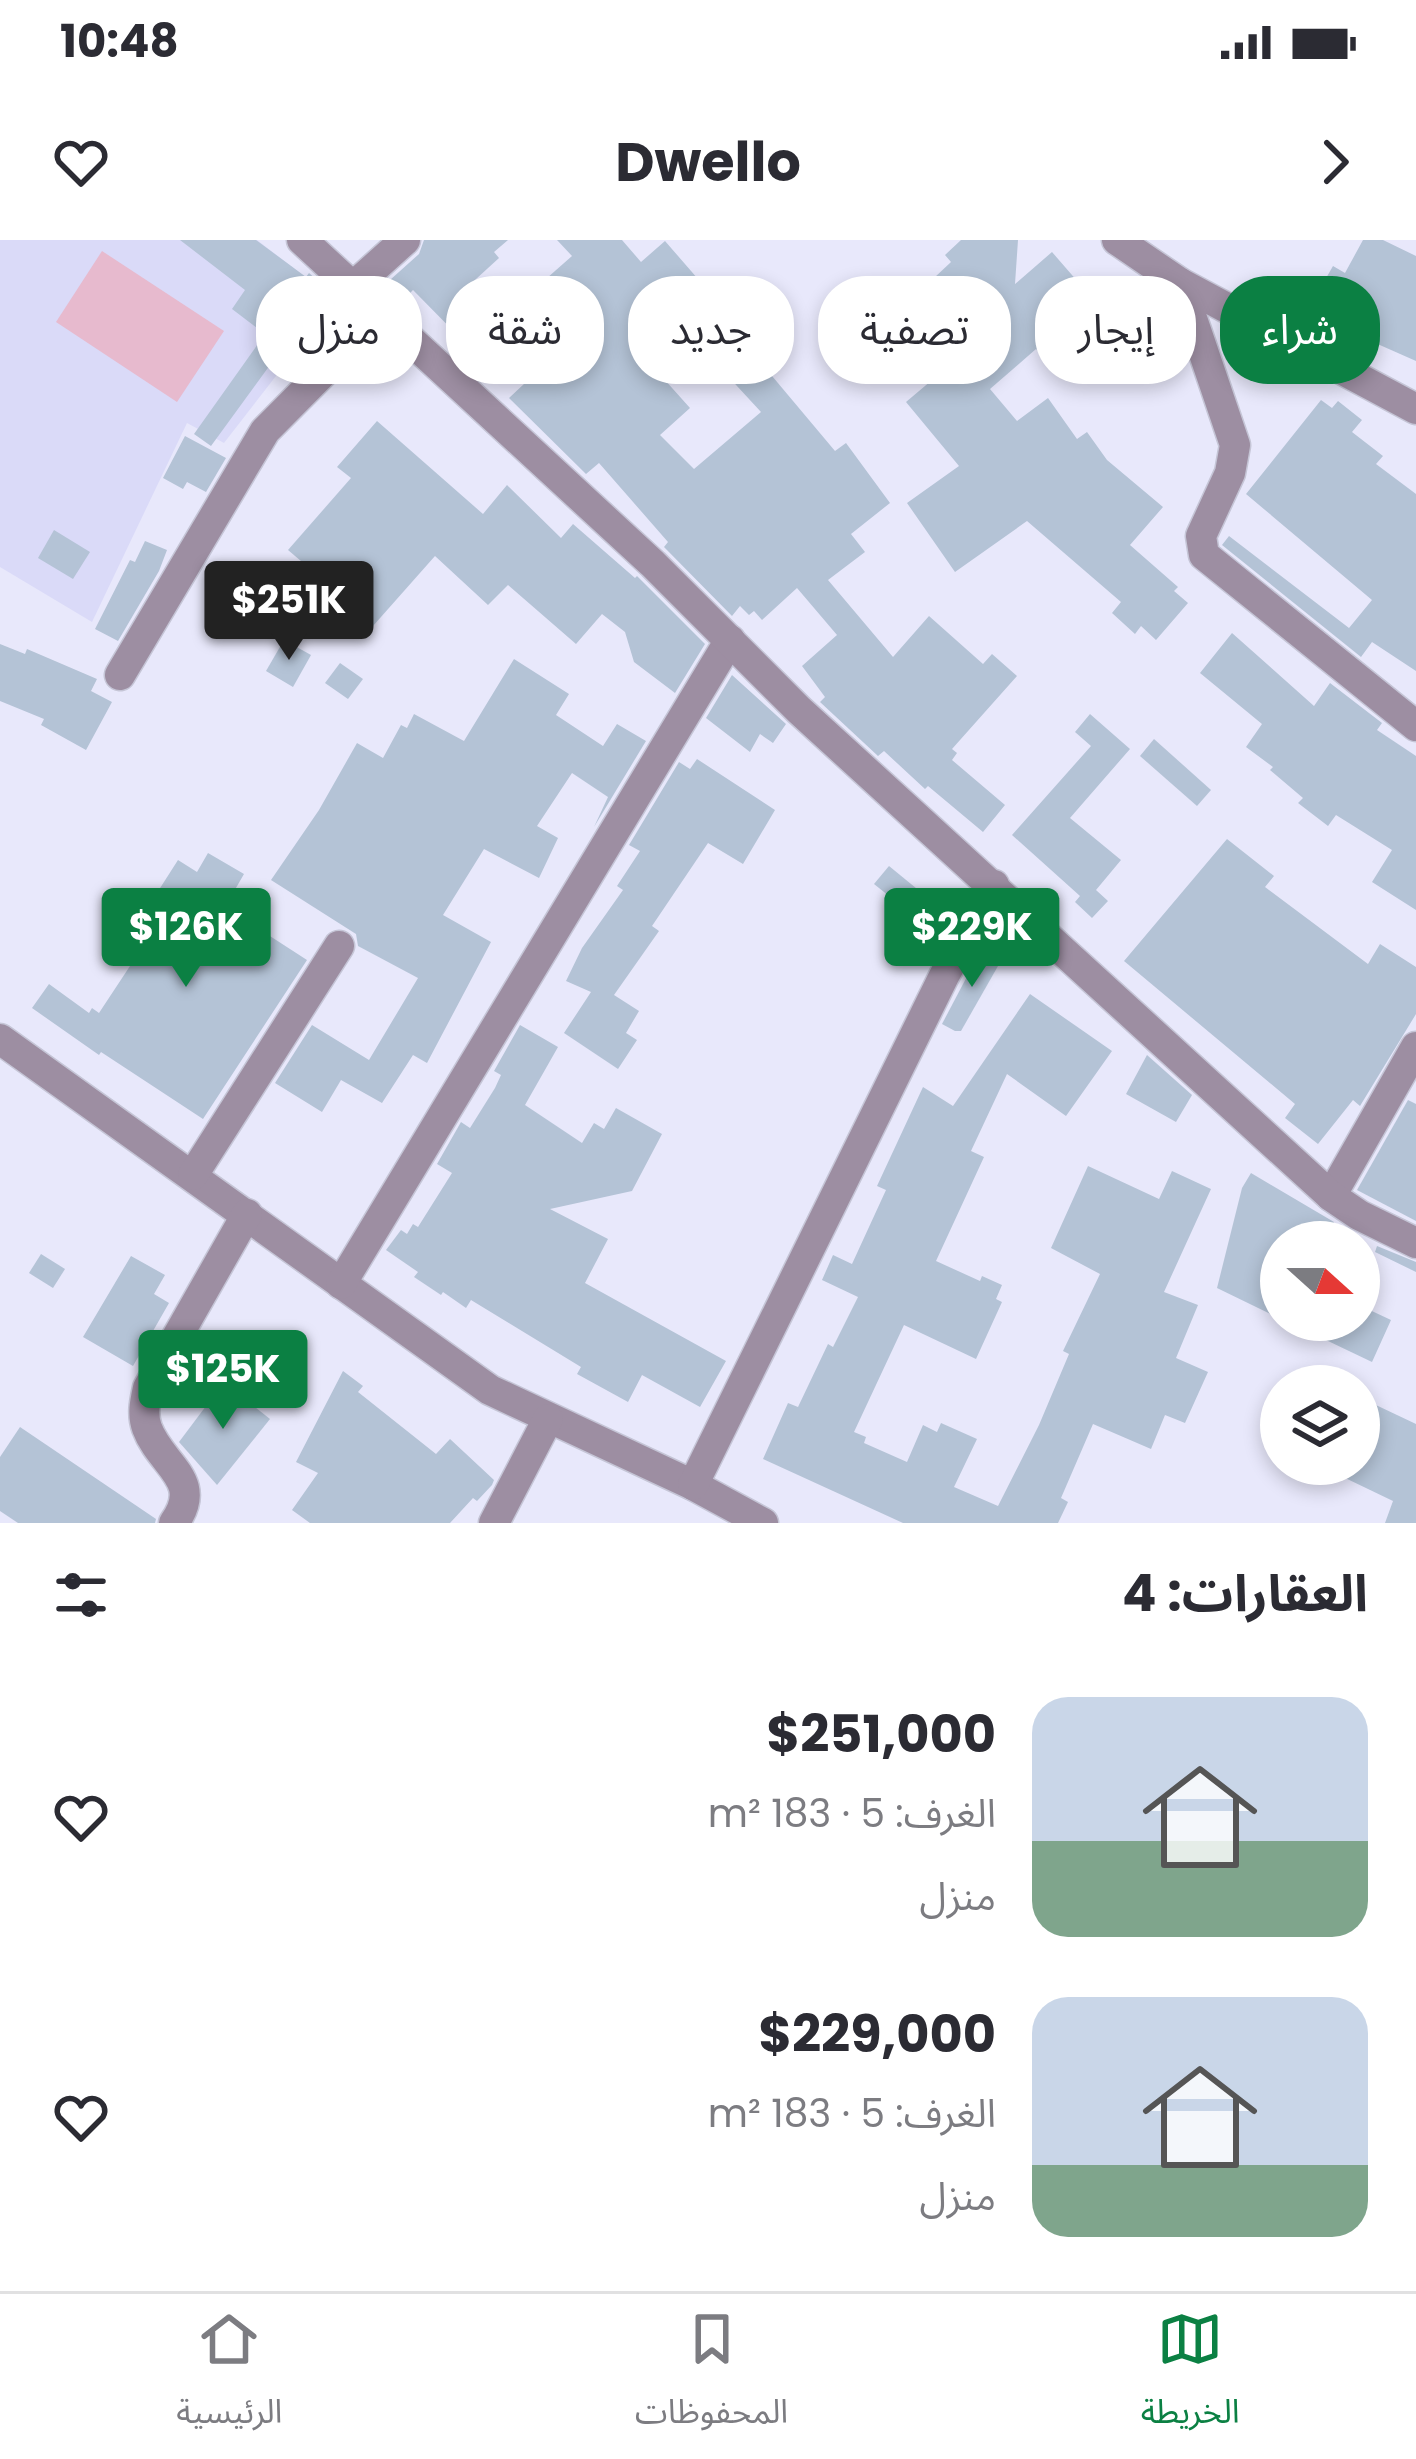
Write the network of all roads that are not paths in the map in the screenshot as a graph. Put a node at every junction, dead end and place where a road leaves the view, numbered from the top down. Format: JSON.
{"nodes":[{"id":1,"x":302,"y":240,"type":"edge"},
{"id":2,"x":405,"y":240,"type":"edge"},
{"id":3,"x":1117,"y":240,"type":"edge"},
{"id":4,"x":343,"y":276,"type":"edge"},
{"id":5,"x":365,"y":276,"type":"edge"},
{"id":6,"x":1170,"y":276,"type":"edge"},
{"id":7,"x":1196,"y":292,"type":"edge"},
{"id":8,"x":1196,"y":330,"type":"edge"},
{"id":9,"x":422,"y":350,"type":"edge"},
{"id":10,"x":311,"y":384,"type":"edge"},
{"id":11,"x":1416,"y":409,"type":"edge"},
{"id":12,"x":730,"y":640,"type":"junction"},
{"id":13,"x":120,"y":675,"type":"dead end"},
{"id":14,"x":1416,"y":726,"type":"edge"},
{"id":15,"x":994,"y":885,"type":"junction"},
{"id":16,"x":339,"y":946,"type":"dead end"},
{"id":17,"x":0,"y":1039,"type":"edge"},
{"id":18,"x":1416,"y":1047,"type":"edge"},
{"id":19,"x":193,"y":1175,"type":"junction"},
{"id":20,"x":1331,"y":1196,"type":"junction"},
{"id":21,"x":247,"y":1214,"type":"junction"},
{"id":22,"x":1416,"y":1244,"type":"edge"},
{"id":23,"x":341,"y":1284,"type":"junction"},
{"id":24,"x":548,"y":1418,"type":"junction"},
{"id":25,"x":693,"y":1485,"type":"junction"},
{"id":26,"x":174,"y":1523,"type":"edge"},
{"id":27,"x":494,"y":1523,"type":"edge"},
{"id":28,"x":763,"y":1523,"type":"edge"}],
"edges":[{"from":1,"to":4,"type":"street"},
{"from":2,"to":5,"type":"street"},
{"from":3,"to":6,"type":"street"},
{"from":7,"to":11,"type":"street"},
{"from":8,"to":14,"type":"street"},
{"from":9,"to":12,"type":"street"},
{"from":10,"to":13,"type":"street"},
{"from":12,"to":15,"type":"street"},
{"from":12,"to":23,"type":"street"},
{"from":15,"to":20,"type":"street"},
{"from":15,"to":25,"type":"street"},
{"from":16,"to":19,"type":"street"},
{"from":17,"to":19,"type":"street"},
{"from":18,"to":20,"type":"street"},
{"from":19,"to":21,"type":"street"},
{"from":20,"to":22,"type":"street"},
{"from":21,"to":23,"type":"street"},
{"from":21,"to":26,"type":"street"},
{"from":23,"to":24,"type":"street"},
{"from":24,"to":25,"type":"street"},
{"from":24,"to":27,"type":"street"},
{"from":25,"to":28,"type":"street"}]}
